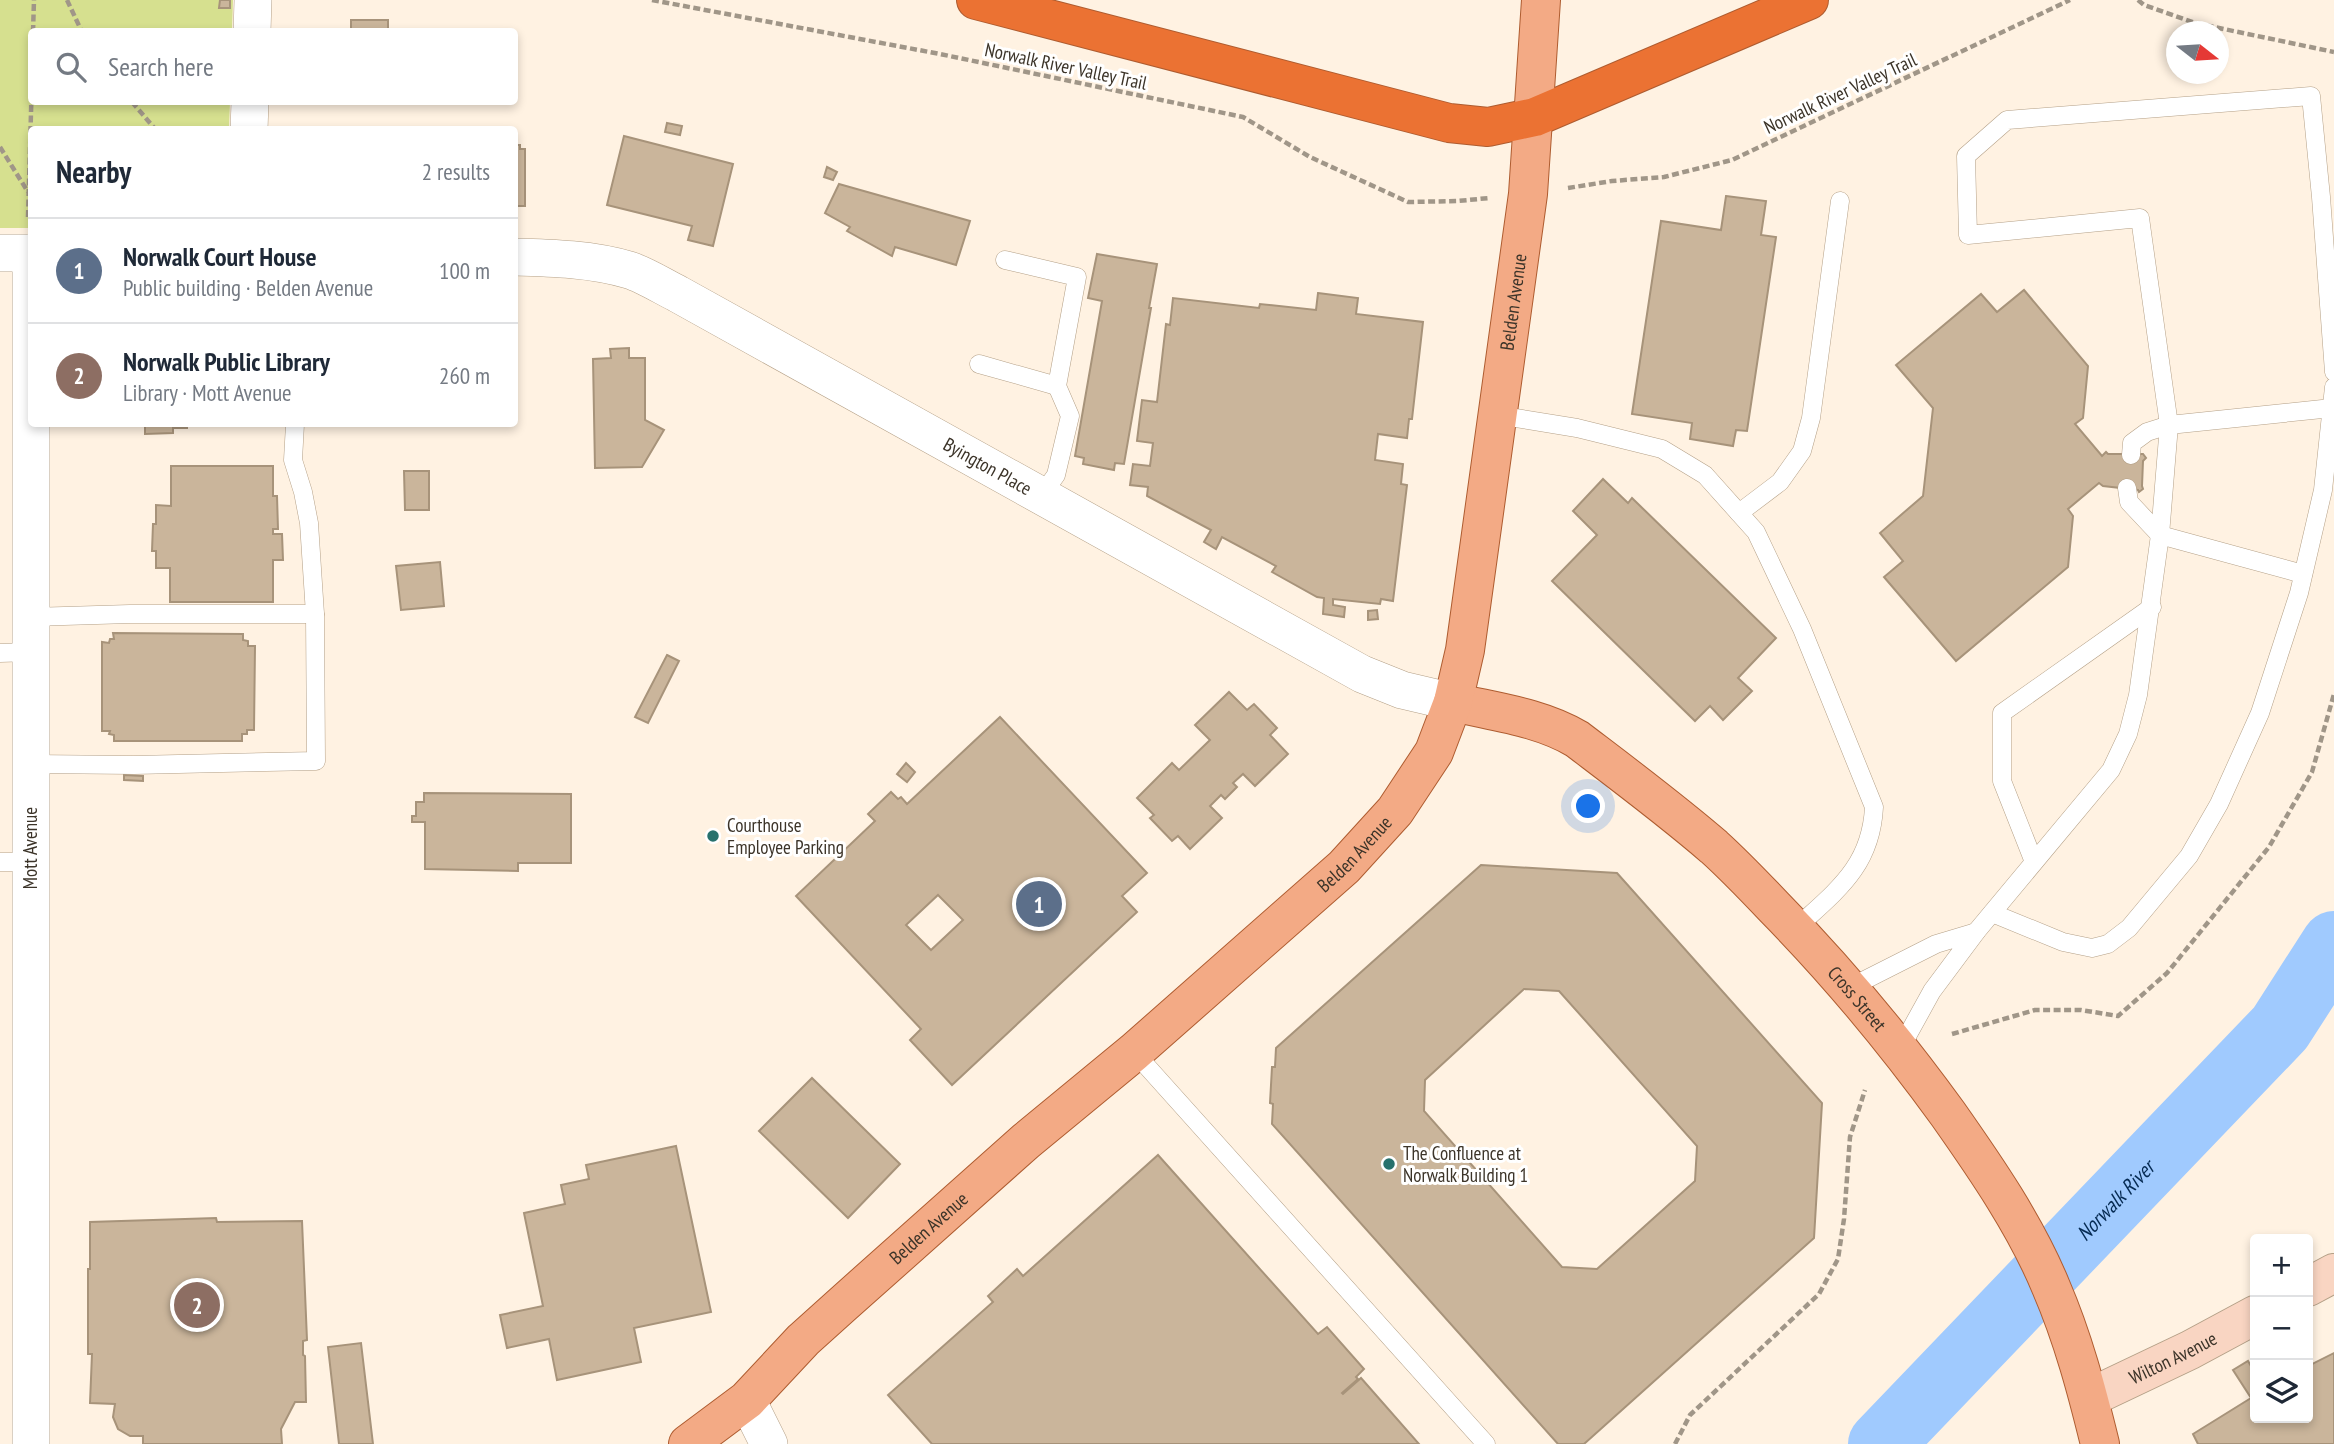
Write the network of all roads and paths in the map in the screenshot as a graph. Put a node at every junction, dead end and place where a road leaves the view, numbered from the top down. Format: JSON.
{"nodes":[{"id":1,"x":34,"y":0,"type":"edge"},
{"id":2,"x":67,"y":0,"type":"edge"},
{"id":3,"x":253,"y":0,"type":"edge"},
{"id":4,"x":652,"y":0,"type":"edge"},
{"id":5,"x":976,"y":0,"type":"edge"},
{"id":6,"x":1541,"y":0,"type":"edge"},
{"id":7,"x":1809,"y":0,"type":"edge"},
{"id":8,"x":2070,"y":0,"type":"edge"},
{"id":9,"x":2138,"y":0,"type":"edge"},
{"id":10,"x":33,"y":28,"type":"edge"},
{"id":11,"x":80,"y":28,"type":"edge"},
{"id":12,"x":252,"y":28,"type":"edge"},
{"id":13,"x":2334,"y":52,"type":"edge"},
{"id":14,"x":31,"y":105,"type":"edge"},
{"id":15,"x":135,"y":105,"type":"edge"},
{"id":16,"x":250,"y":105,"type":"edge"},
{"id":17,"x":1535,"y":117,"type":"junction"},
{"id":18,"x":30,"y":126,"type":"edge"},
{"id":19,"x":153,"y":126,"type":"edge"},
{"id":20,"x":249,"y":126,"type":"edge"},
{"id":21,"x":0,"y":147,"type":"edge"},
{"id":22,"x":1612,"y":181,"type":"dead end"},
{"id":23,"x":28,"y":193,"type":"joint"},
{"id":24,"x":1458,"y":201,"type":"dead end"},
{"id":25,"x":1840,"y":201,"type":"dead end"},
{"id":26,"x":28,"y":234,"type":"edge"},
{"id":27,"x":0,"y":253,"type":"edge"},
{"id":28,"x":28,"y":253,"type":"edge"},
{"id":29,"x":518,"y":257,"type":"edge"},
{"id":30,"x":1005,"y":260,"type":"dead end"},
{"id":31,"x":28,"y":359,"type":"edge"},
{"id":32,"x":979,"y":364,"type":"dead end"},
{"id":33,"x":2334,"y":372,"type":"edge"},
{"id":34,"x":1057,"y":386,"type":"junction"},
{"id":35,"x":2334,"y":387,"type":"edge"},
{"id":36,"x":2332,"y":408,"type":"junction"},
{"id":37,"x":1497,"y":415,"type":"junction"},
{"id":38,"x":2169,"y":425,"type":"junction"},
{"id":39,"x":295,"y":427,"type":"edge"},
{"id":40,"x":2131,"y":455,"type":"dead end"},
{"id":41,"x":2127,"y":488,"type":"dead end"},
{"id":42,"x":1041,"y":496,"type":"junction"},
{"id":43,"x":1739,"y":513,"type":"junction"},
{"id":44,"x":2160,"y":535,"type":"junction"},
{"id":45,"x":2303,"y":574,"type":"junction"},
{"id":46,"x":2152,"y":607,"type":"junction"},
{"id":47,"x":315,"y":614,"type":"junction"},
{"id":48,"x":20,"y":641,"type":"edge"},
{"id":49,"x":1453,"y":702,"type":"junction"},
{"id":50,"x":31,"y":764,"type":"junction"},
{"id":51,"x":15,"y":862,"type":"edge"},
{"id":52,"x":2034,"y":862,"type":"junction"},
{"id":53,"x":1992,"y":913,"type":"junction"},
{"id":54,"x":1795,"y":929,"type":"junction"},
{"id":55,"x":1976,"y":932,"type":"junction"},
{"id":56,"x":1849,"y":988,"type":"junction"},
{"id":57,"x":1900,"y":1049,"type":"junction"},
{"id":58,"x":1134,"y":1052,"type":"junction"},
{"id":59,"x":1865,"y":1090,"type":"dead end"},
{"id":60,"x":2334,"y":1273,"type":"edge"},
{"id":61,"x":2313,"y":1284,"type":"edge"},
{"id":62,"x":2250,"y":1318,"type":"edge"},
{"id":63,"x":2089,"y":1398,"type":"junction"},
{"id":64,"x":747,"y":1400,"type":"junction"},
{"id":65,"x":31,"y":1444,"type":"edge"},
{"id":66,"x":688,"y":1444,"type":"edge"},
{"id":67,"x":769,"y":1444,"type":"edge"},
{"id":68,"x":1486,"y":1444,"type":"edge"},
{"id":69,"x":1675,"y":1444,"type":"edge"},
{"id":70,"x":2100,"y":1444,"type":"edge"}],
"edges":[{"from":1,"to":10,"type":"path"},
{"from":2,"to":11,"type":"path"},
{"from":3,"to":12,"type":"street"},
{"from":4,"to":24,"type":"path","name":"Norwalk River Valley Trail"},
{"from":5,"to":17,"type":"highway"},
{"from":6,"to":17,"type":"main road","name":"Belden Avenue"},
{"from":7,"to":17,"type":"highway"},
{"from":8,"to":22,"type":"path","name":"Norwalk River Valley Trail"},
{"from":9,"to":13,"type":"path"},
{"from":14,"to":18,"type":"path"},
{"from":15,"to":19,"type":"path"},
{"from":16,"to":20,"type":"street"},
{"from":17,"to":37,"type":"main road","name":"Belden Avenue"},
{"from":21,"to":23,"type":"path"},
{"from":23,"to":26,"type":"path"},
{"from":25,"to":43,"type":"lane"},
{"from":27,"to":28,"type":"street"},
{"from":29,"to":42,"type":"street","name":"Byington Place"},
{"from":30,"to":34,"type":"lane"},
{"from":31,"to":48,"type":"street","name":"Mott Avenue"},
{"from":32,"to":34,"type":"lane"},
{"from":33,"to":38,"type":"lane"},
{"from":34,"to":42,"type":"lane"},
{"from":35,"to":36,"type":"lane"},
{"from":36,"to":38,"type":"lane"},
{"from":36,"to":45,"type":"lane"},
{"from":37,"to":43,"type":"lane"},
{"from":37,"to":49,"type":"main road","name":"Belden Avenue"},
{"from":38,"to":40,"type":"lane"},
{"from":38,"to":44,"type":"lane"},
{"from":39,"to":47,"type":"lane"},
{"from":41,"to":44,"type":"lane"},
{"from":42,"to":49,"type":"street","name":"Byington Place"},
{"from":43,"to":54,"type":"lane"},
{"from":44,"to":45,"type":"lane"},
{"from":44,"to":46,"type":"lane"},
{"from":45,"to":53,"type":"lane"},
{"from":46,"to":52,"type":"lane"},
{"from":46,"to":52,"type":"lane"},
{"from":47,"to":48,"type":"lane"},
{"from":47,"to":50,"type":"lane"},
{"from":48,"to":50,"type":"street","name":"Mott Avenue"},
{"from":49,"to":54,"type":"main road","name":"Cross Street"},
{"from":49,"to":58,"type":"main road","name":"Belden Avenue"},
{"from":50,"to":51,"type":"street","name":"Mott Avenue"},
{"from":51,"to":65,"type":"street","name":"Mott Avenue"},
{"from":52,"to":53,"type":"lane"},
{"from":53,"to":55,"type":"lane"},
{"from":54,"to":56,"type":"main road","name":"Cross Street"},
{"from":55,"to":56,"type":"lane"},
{"from":55,"to":57,"type":"lane"},
{"from":56,"to":57,"type":"main road","name":"Cross Street"},
{"from":57,"to":63,"type":"main road","name":"Cross Street"},
{"from":58,"to":64,"type":"main road","name":"Belden Avenue"},
{"from":58,"to":68,"type":"lane"},
{"from":59,"to":69,"type":"path"},
{"from":60,"to":61,"type":"main road"},
{"from":62,"to":63,"type":"main road","name":"Wilton Avenue"},
{"from":63,"to":70,"type":"main road","name":"Cross Street"},
{"from":64,"to":66,"type":"main road","name":"Belden Avenue"},
{"from":64,"to":67,"type":"street"}]}
